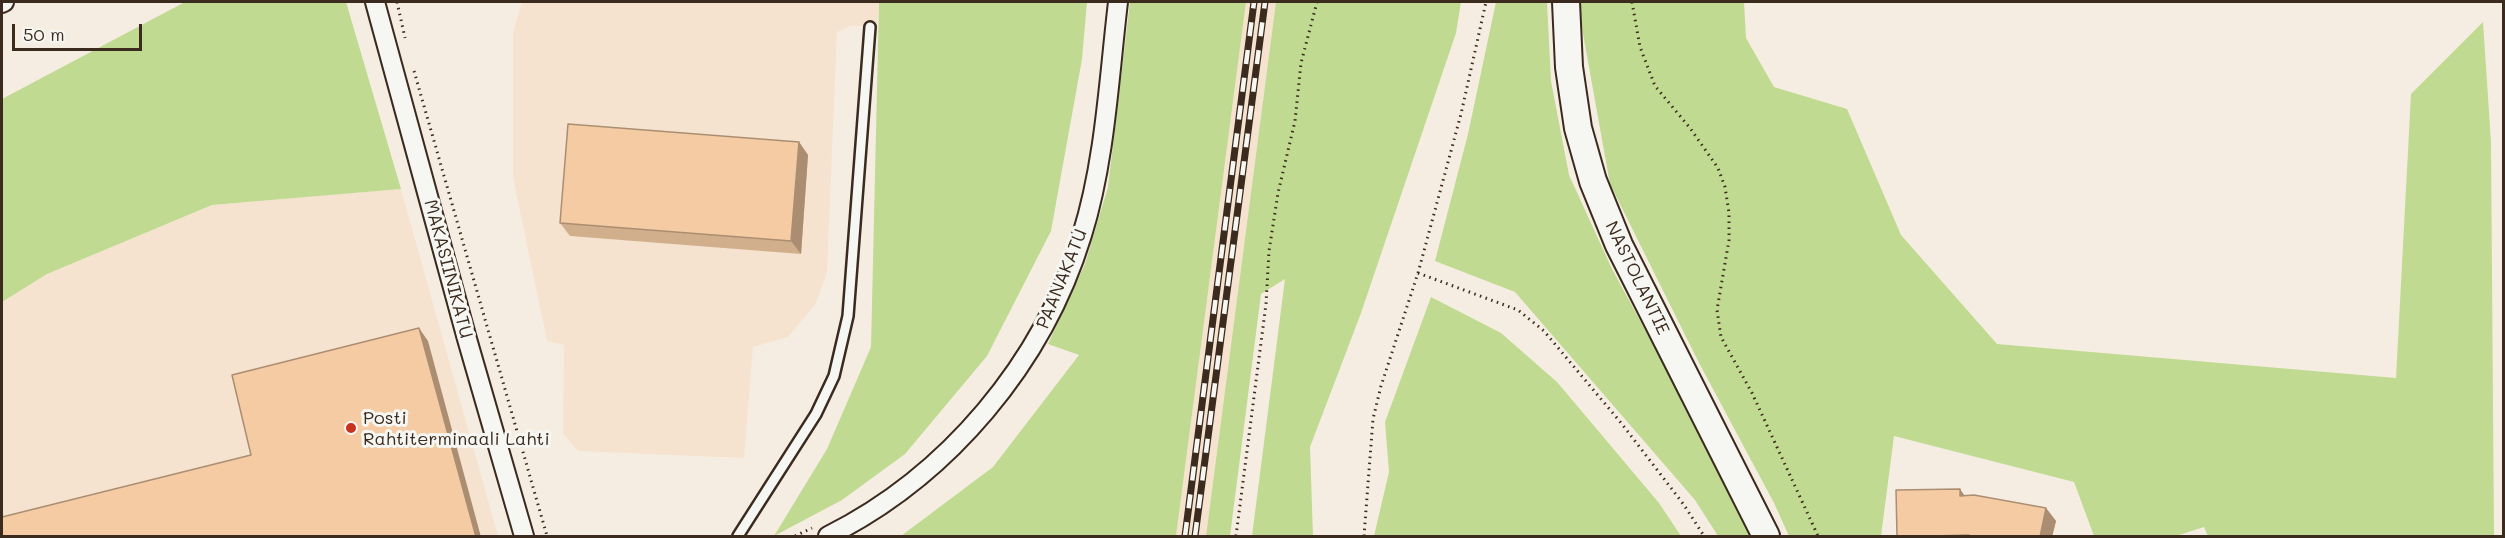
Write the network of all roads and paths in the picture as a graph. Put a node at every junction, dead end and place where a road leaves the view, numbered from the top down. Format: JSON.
{"nodes":[{"id":1,"x":375,"y":2,"type":"edge"},
{"id":2,"x":397,"y":2,"type":"edge"},
{"id":3,"x":1118,"y":2,"type":"edge"},
{"id":4,"x":1317,"y":2,"type":"edge"},
{"id":5,"x":1486,"y":2,"type":"edge"},
{"id":6,"x":1566,"y":2,"type":"edge"},
{"id":7,"x":1632,"y":2,"type":"edge"},
{"id":8,"x":870,"y":27,"type":"dead end"},
{"id":9,"x":406,"y":44,"type":"dead end"},
{"id":10,"x":413,"y":67,"type":"dead end"},
{"id":11,"x":1418,"y":273,"type":"junction"},
{"id":12,"x":822,"y":532,"type":"edge"},
{"id":13,"x":524,"y":537,"type":"edge"},
{"id":14,"x":547,"y":537,"type":"edge"},
{"id":15,"x":738,"y":537,"type":"edge"},
{"id":16,"x":795,"y":537,"type":"edge"},
{"id":17,"x":1236,"y":537,"type":"edge"},
{"id":18,"x":1364,"y":537,"type":"edge"},
{"id":19,"x":1704,"y":537,"type":"edge"},
{"id":20,"x":1766,"y":537,"type":"edge"},
{"id":21,"x":1818,"y":537,"type":"edge"}],
"edges":[{"from":1,"to":13,"type":"street","name":"MAKASIINIKATU"},
{"from":2,"to":9,"type":"path"},
{"from":3,"to":12,"type":"street","name":"PAANAKATU"},
{"from":4,"to":17,"type":"path"},
{"from":5,"to":11,"type":"path"},
{"from":6,"to":20,"type":"main road","name":"NASTOLANTIE"},
{"from":7,"to":21,"type":"path"},
{"from":8,"to":15,"type":"lane"},
{"from":10,"to":14,"type":"path"},
{"from":11,"to":18,"type":"path"},
{"from":11,"to":19,"type":"path"},
{"from":12,"to":16,"type":"path"}]}
